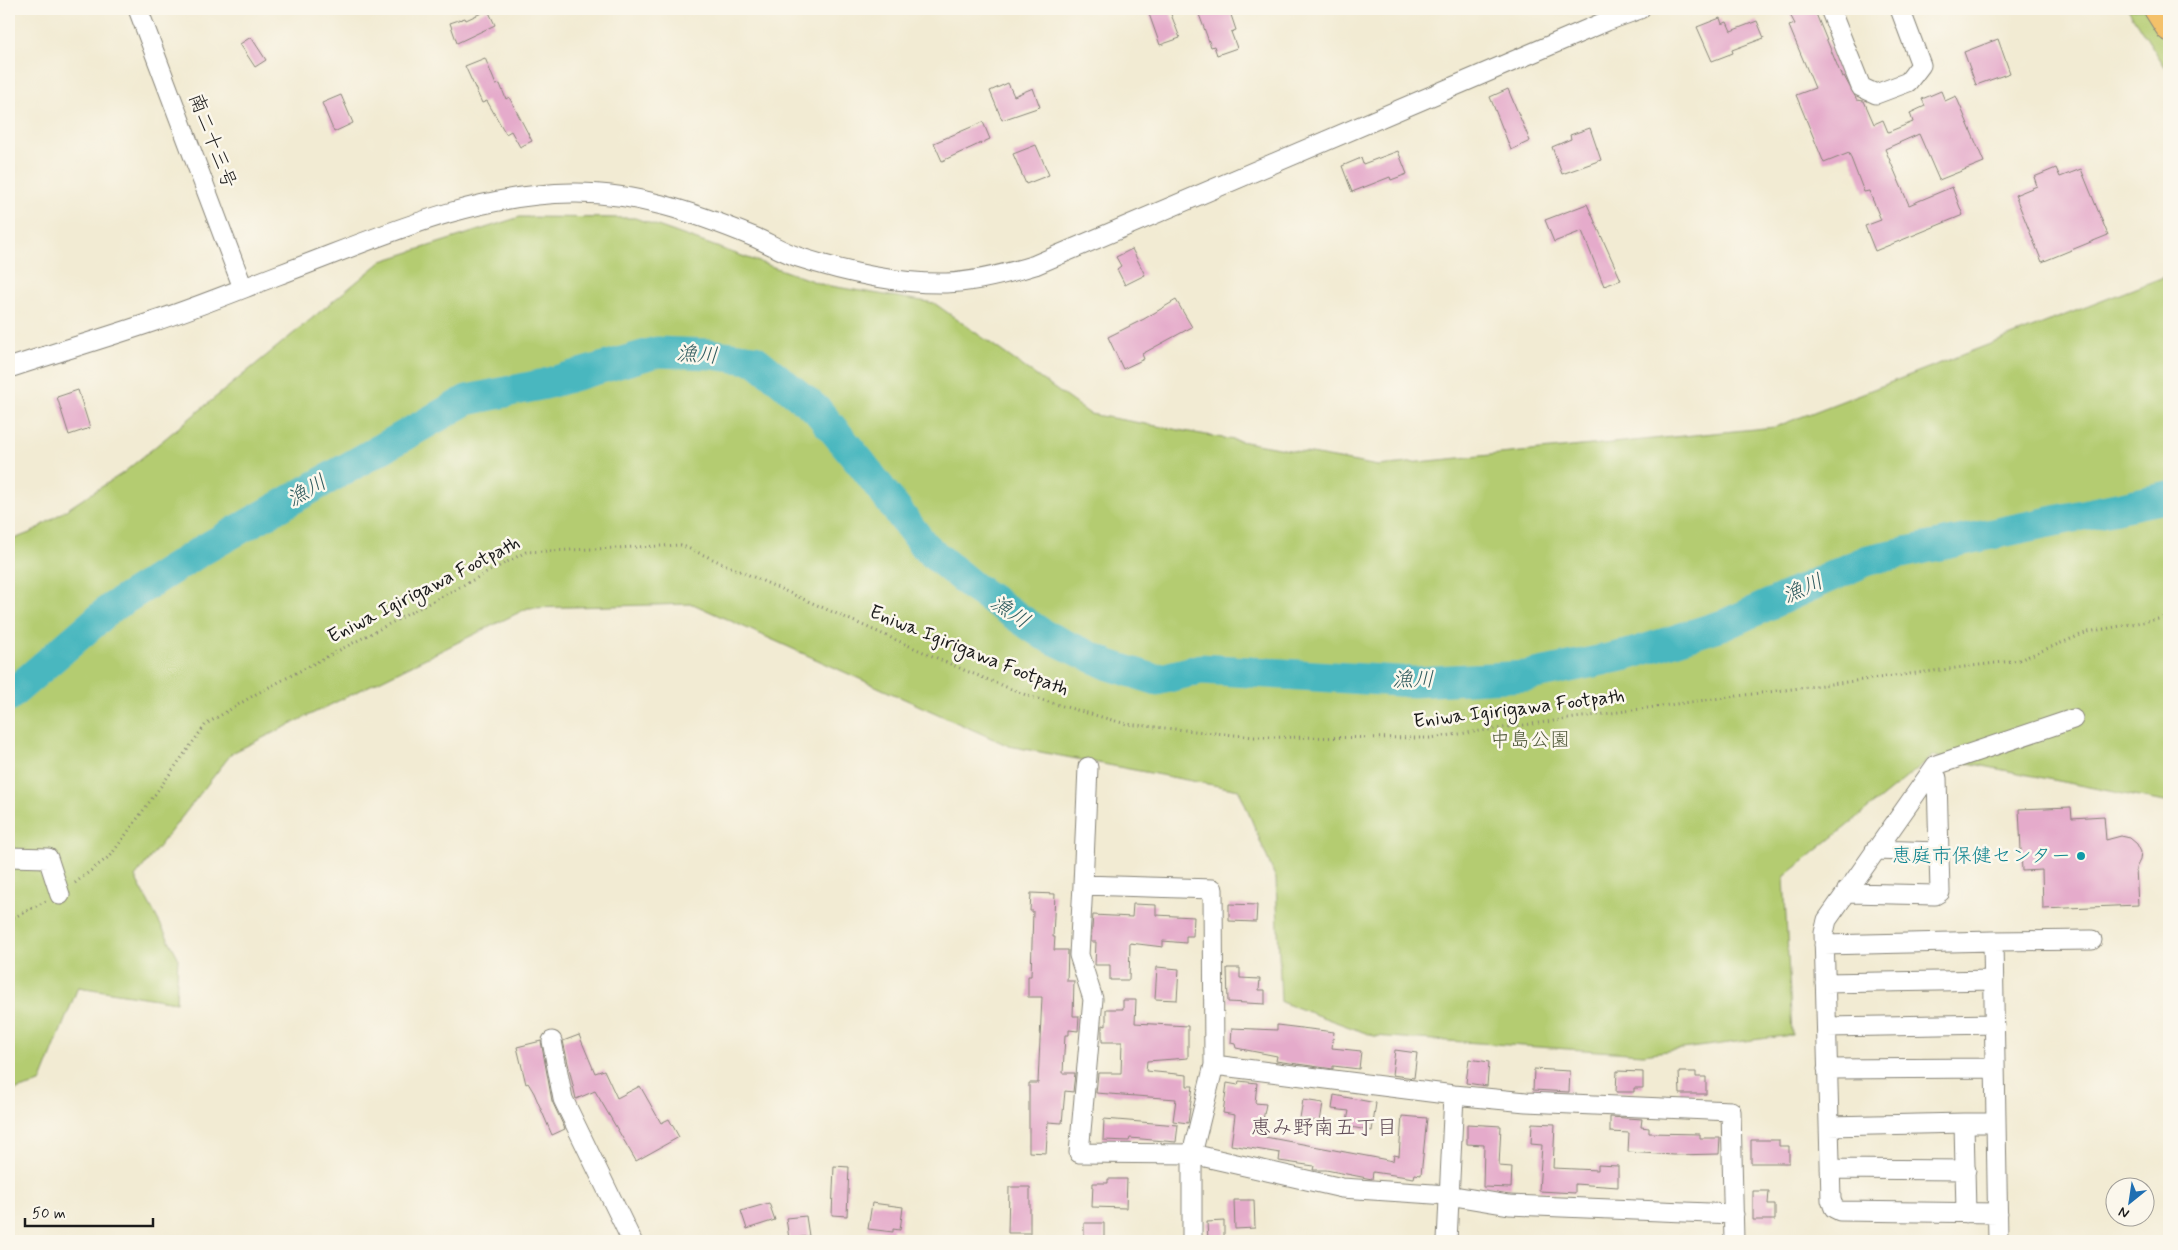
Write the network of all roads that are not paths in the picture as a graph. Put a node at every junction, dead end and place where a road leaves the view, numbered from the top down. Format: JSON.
{"nodes":[{"id":1,"x":138,"y":9,"type":"edge"},
{"id":2,"x":1640,"y":9,"type":"edge"},
{"id":3,"x":1830,"y":9,"type":"edge"},
{"id":4,"x":1900,"y":9,"type":"edge"},
{"id":5,"x":2157,"y":9,"type":"edge"},
{"id":6,"x":1604,"y":15,"type":"edge"},
{"id":7,"x":2169,"y":28,"type":"edge"},
{"id":8,"x":243,"y":288,"type":"junction"},
{"id":9,"x":9,"y":368,"type":"edge"},
{"id":10,"x":2073,"y":719,"type":"dead end"},
{"id":11,"x":1088,"y":767,"type":"dead end"},
{"id":12,"x":1931,"y":772,"type":"junction"},
{"id":13,"x":1875,"y":850,"type":"junction"},
{"id":14,"x":1939,"y":852,"type":"junction"},
{"id":15,"x":9,"y":857,"type":"edge"},
{"id":16,"x":1083,"y":885,"type":"junction"},
{"id":17,"x":1847,"y":890,"type":"junction"},
{"id":18,"x":60,"y":894,"type":"road end"},
{"id":19,"x":2092,"y":940,"type":"dead end"},
{"id":20,"x":1993,"y":941,"type":"junction"},
{"id":21,"x":1824,"y":945,"type":"junction"},
{"id":22,"x":1994,"y":980,"type":"junction"},
{"id":23,"x":1825,"y":983,"type":"junction"},
{"id":24,"x":1995,"y":1024,"type":"junction"},
{"id":25,"x":1827,"y":1027,"type":"junction"},
{"id":26,"x":552,"y":1041,"type":"dead end"},
{"id":27,"x":1214,"y":1065,"type":"junction"},
{"id":28,"x":1995,"y":1068,"type":"junction"},
{"id":29,"x":1827,"y":1069,"type":"junction"},
{"id":30,"x":1454,"y":1095,"type":"junction"},
{"id":31,"x":1996,"y":1122,"type":"junction"},
{"id":32,"x":1964,"y":1123,"type":"junction"},
{"id":33,"x":1829,"y":1126,"type":"junction"},
{"id":34,"x":1192,"y":1154,"type":"junction"},
{"id":35,"x":1830,"y":1169,"type":"junction"},
{"id":36,"x":1966,"y":1170,"type":"junction"},
{"id":37,"x":1448,"y":1195,"type":"junction"},
{"id":38,"x":1966,"y":1213,"type":"junction"},
{"id":39,"x":1998,"y":1213,"type":"junction"},
{"id":40,"x":1734,"y":1214,"type":"junction"},
{"id":41,"x":632,"y":1241,"type":"edge"},
{"id":42,"x":1192,"y":1241,"type":"edge"},
{"id":43,"x":1448,"y":1241,"type":"edge"},
{"id":44,"x":1734,"y":1241,"type":"edge"},
{"id":45,"x":1998,"y":1241,"type":"edge"}],
"edges":[{"from":1,"to":8,"type":"street","name":"南二十三号"},
{"from":2,"to":6,"type":"street"},
{"from":3,"to":4,"type":"street"},
{"from":5,"to":7,"type":"highway"},
{"from":6,"to":8,"type":"street"},
{"from":8,"to":9,"type":"street"},
{"from":10,"to":12,"type":"street"},
{"from":11,"to":16,"type":"street"},
{"from":12,"to":13,"type":"street"},
{"from":12,"to":14,"type":"street"},
{"from":13,"to":14,"type":"street"},
{"from":13,"to":17,"type":"street"},
{"from":14,"to":17,"type":"street"},
{"from":15,"to":18,"type":"street"},
{"from":16,"to":27,"type":"street"},
{"from":16,"to":34,"type":"street"},
{"from":17,"to":21,"type":"street"},
{"from":19,"to":20,"type":"street"},
{"from":20,"to":21,"type":"street"},
{"from":20,"to":22,"type":"street"},
{"from":21,"to":23,"type":"street"},
{"from":22,"to":23,"type":"street"},
{"from":22,"to":24,"type":"street"},
{"from":23,"to":25,"type":"street"},
{"from":24,"to":25,"type":"street"},
{"from":24,"to":28,"type":"street"},
{"from":25,"to":29,"type":"street"},
{"from":26,"to":41,"type":"street"},
{"from":27,"to":30,"type":"street"},
{"from":27,"to":34,"type":"street"},
{"from":28,"to":29,"type":"street"},
{"from":28,"to":31,"type":"street"},
{"from":29,"to":33,"type":"street"},
{"from":30,"to":37,"type":"street"},
{"from":30,"to":40,"type":"street"},
{"from":31,"to":32,"type":"street"},
{"from":31,"to":39,"type":"street"},
{"from":32,"to":33,"type":"street"},
{"from":32,"to":36,"type":"street"},
{"from":33,"to":35,"type":"street"},
{"from":34,"to":37,"type":"street"},
{"from":34,"to":42,"type":"street"},
{"from":35,"to":36,"type":"street"},
{"from":35,"to":38,"type":"street"},
{"from":36,"to":38,"type":"street"},
{"from":37,"to":40,"type":"street"},
{"from":37,"to":43,"type":"street"},
{"from":38,"to":39,"type":"street"},
{"from":39,"to":45,"type":"street"},
{"from":40,"to":44,"type":"street"}]}
